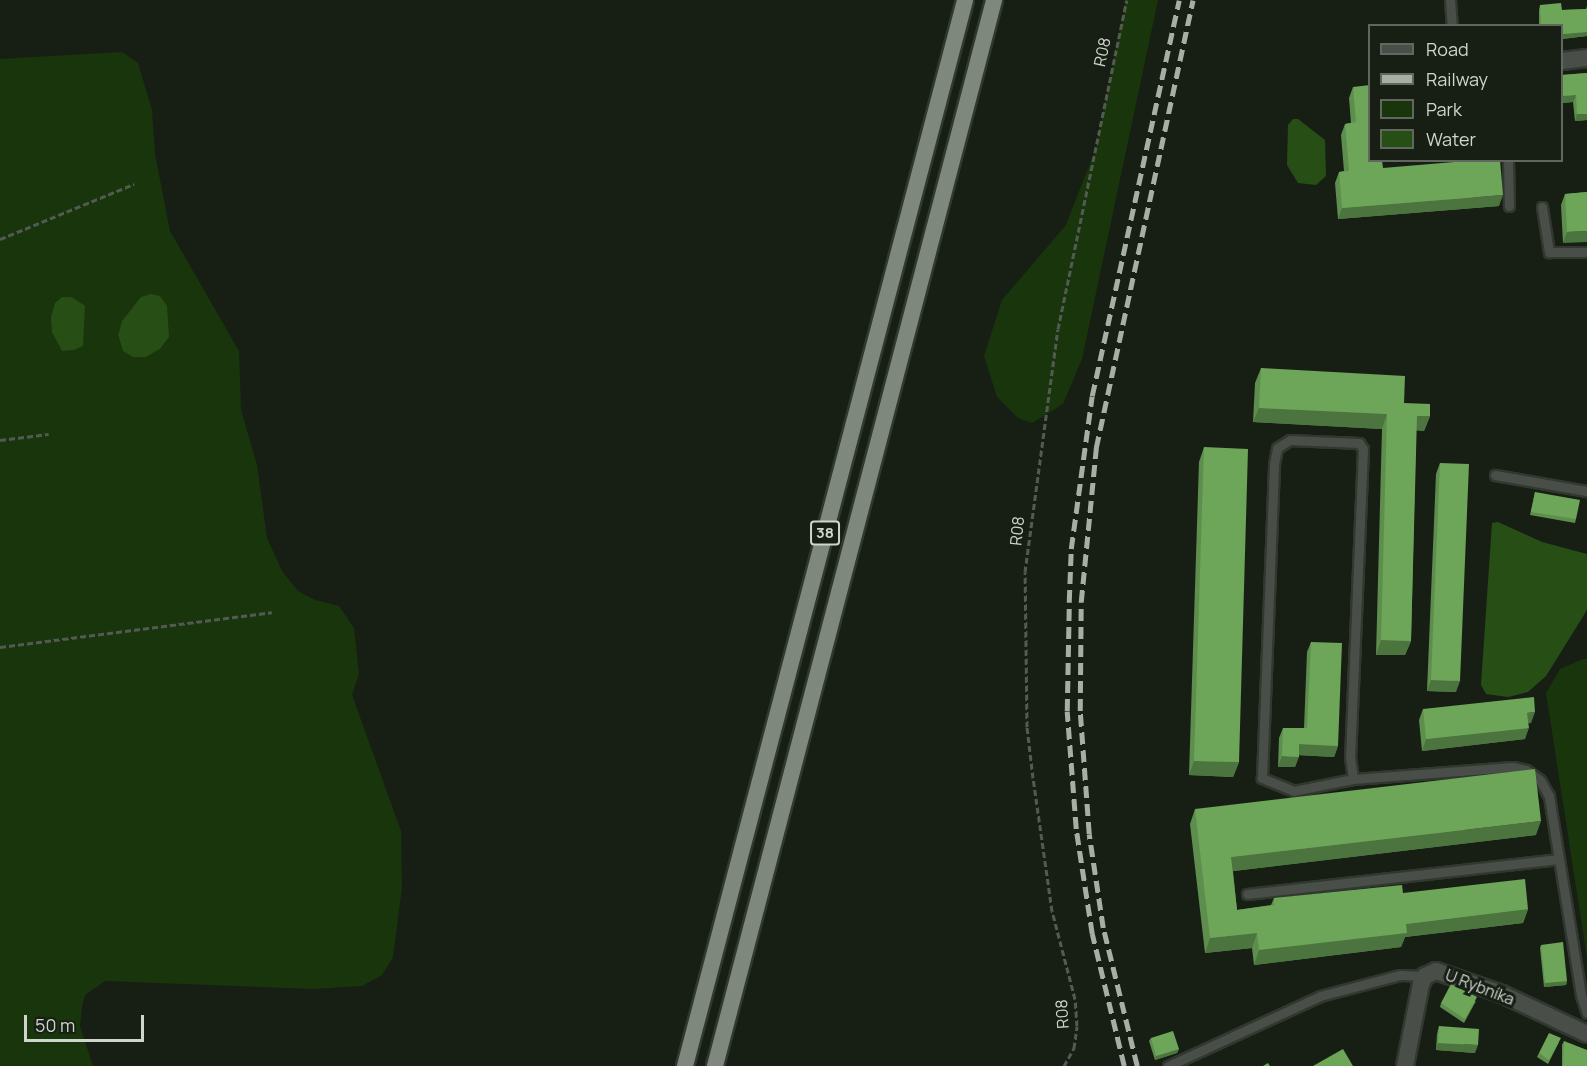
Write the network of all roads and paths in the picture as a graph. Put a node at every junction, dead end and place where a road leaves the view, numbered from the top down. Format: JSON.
{"nodes":[{"id":1,"x":965,"y":0,"type":"edge"},
{"id":2,"x":994,"y":0,"type":"edge"},
{"id":3,"x":1127,"y":0,"type":"edge"},
{"id":4,"x":1450,"y":0,"type":"edge"},
{"id":5,"x":1452,"y":24,"type":"edge"},
{"id":6,"x":1587,"y":58,"type":"edge"},
{"id":7,"x":1563,"y":61,"type":"edge"},
{"id":8,"x":1508,"y":162,"type":"edge"},
{"id":9,"x":134,"y":184,"type":"dead end"},
{"id":10,"x":1509,"y":206,"type":"dead end"},
{"id":11,"x":1542,"y":207,"type":"dead end"},
{"id":12,"x":0,"y":239,"type":"edge"},
{"id":13,"x":1587,"y":252,"type":"edge"},
{"id":14,"x":49,"y":434,"type":"dead end"},
{"id":15,"x":0,"y":440,"type":"edge"},
{"id":16,"x":1495,"y":475,"type":"dead end"},
{"id":17,"x":1587,"y":491,"type":"edge"},
{"id":18,"x":272,"y":612,"type":"dead end"},
{"id":19,"x":0,"y":647,"type":"edge"},
{"id":20,"x":1353,"y":779,"type":"junction"},
{"id":21,"x":1559,"y":859,"type":"junction"},
{"id":22,"x":1247,"y":894,"type":"dead end"},
{"id":23,"x":1425,"y":976,"type":"junction"},
{"id":24,"x":1587,"y":1013,"type":"edge"},
{"id":25,"x":1587,"y":1034,"type":"edge"},
{"id":26,"x":686,"y":1066,"type":"edge"},
{"id":27,"x":715,"y":1066,"type":"edge"},
{"id":28,"x":1064,"y":1066,"type":"edge"},
{"id":29,"x":1168,"y":1066,"type":"edge"},
{"id":30,"x":1405,"y":1066,"type":"edge"}],
"edges":[{"from":1,"to":26,"type":"highway","number":"38"},
{"from":2,"to":27,"type":"highway","number":"38"},
{"from":3,"to":28,"type":"path","name":"R08"},
{"from":4,"to":5,"type":"lane"},
{"from":6,"to":7,"type":"street"},
{"from":8,"to":10,"type":"lane"},
{"from":9,"to":12,"type":"path"},
{"from":11,"to":13,"type":"lane"},
{"from":14,"to":15,"type":"path"},
{"from":16,"to":17,"type":"lane"},
{"from":18,"to":19,"type":"path"},
{"from":20,"to":20,"type":"lane"},
{"from":20,"to":21,"type":"lane"},
{"from":21,"to":22,"type":"lane"},
{"from":21,"to":24,"type":"lane"},
{"from":23,"to":25,"type":"street","name":"U Rybníka"},
{"from":23,"to":29,"type":"lane"},
{"from":23,"to":30,"type":"street","name":"U Rybníka"}]}
